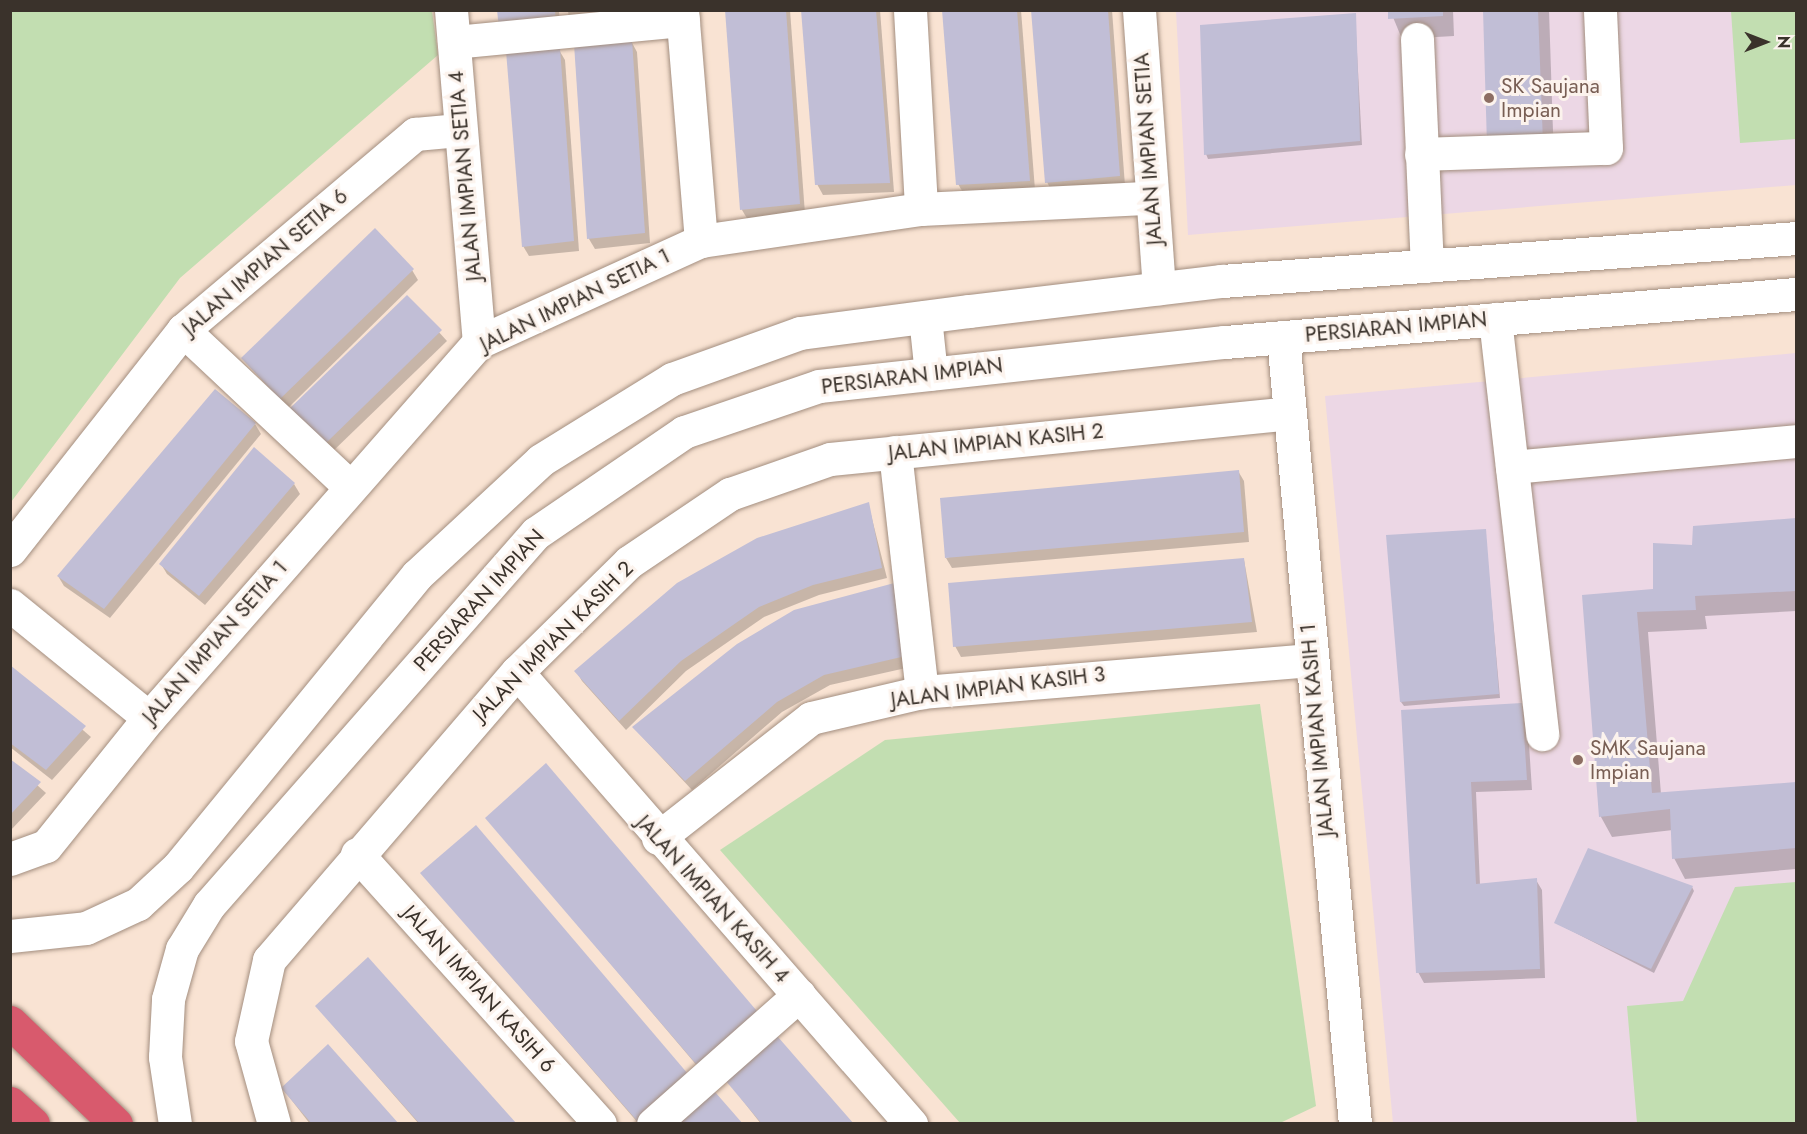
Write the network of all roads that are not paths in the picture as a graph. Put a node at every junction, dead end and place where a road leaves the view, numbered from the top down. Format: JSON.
{"nodes":[{"id":1,"x":910,"y":10,"type":"edge"},
{"id":2,"x":1139,"y":10,"type":"edge"},
{"id":3,"x":1600,"y":10,"type":"edge"},
{"id":4,"x":682,"y":15,"type":"edge"},
{"id":5,"x":452,"y":26,"type":"edge"},
{"id":6,"x":1417,"y":39,"type":"dead end"},
{"id":7,"x":459,"y":130,"type":"junction"},
{"id":8,"x":1421,"y":154,"type":"junction"},
{"id":9,"x":1150,"y":198,"type":"junction"},
{"id":10,"x":921,"y":209,"type":"junction"},
{"id":11,"x":1797,"y":237,"type":"edge"},
{"id":12,"x":701,"y":241,"type":"junction"},
{"id":13,"x":1427,"y":266,"type":"junction"},
{"id":14,"x":1159,"y":288,"type":"junction"},
{"id":15,"x":1797,"y":294,"type":"edge"},
{"id":16,"x":924,"y":317,"type":"junction"},
{"id":17,"x":1495,"y":319,"type":"junction"},
{"id":18,"x":183,"y":330,"type":"junction"},
{"id":19,"x":1282,"y":337,"type":"junction"},
{"id":20,"x":479,"y":342,"type":"junction"},
{"id":21,"x":931,"y":374,"type":"junction"},
{"id":22,"x":1289,"y":413,"type":"junction"},
{"id":23,"x":1797,"y":441,"type":"edge"},
{"id":24,"x":895,"y":452,"type":"junction"},
{"id":25,"x":1512,"y":467,"type":"junction"},
{"id":26,"x":350,"y":487,"type":"junction"},
{"id":27,"x":10,"y":550,"type":"edge"},
{"id":28,"x":10,"y":605,"type":"edge"},
{"id":29,"x":1310,"y":660,"type":"junction"},
{"id":30,"x":517,"y":672,"type":"junction"},
{"id":31,"x":922,"y":692,"type":"junction"},
{"id":32,"x":149,"y":718,"type":"junction"},
{"id":33,"x":1542,"y":734,"type":"dead end"},
{"id":34,"x":658,"y":838,"type":"junction"},
{"id":35,"x":357,"y":854,"type":"junction"},
{"id":36,"x":10,"y":859,"type":"edge"},
{"id":37,"x":10,"y":936,"type":"edge"},
{"id":38,"x":799,"y":995,"type":"junction"},
{"id":39,"x":10,"y":1022,"type":"edge"},
{"id":40,"x":10,"y":1103,"type":"edge"},
{"id":41,"x":1352,"y":1122,"type":"edge"},
{"id":42,"x":33,"y":1124,"type":"edge"},
{"id":43,"x":116,"y":1124,"type":"edge"},
{"id":44,"x":175,"y":1124,"type":"edge"},
{"id":45,"x":274,"y":1124,"type":"edge"},
{"id":46,"x":600,"y":1124,"type":"edge"},
{"id":47,"x":654,"y":1124,"type":"edge"},
{"id":48,"x":911,"y":1124,"type":"edge"}],
"edges":[{"from":1,"to":10,"type":"street"},
{"from":2,"to":9,"type":"street","name":"JALAN IMPIAN SETIA"},
{"from":3,"to":8,"type":"street"},
{"from":4,"to":5,"type":"street"},
{"from":4,"to":12,"type":"street"},
{"from":5,"to":7,"type":"street","name":"JALAN IMPIAN SETIA 4"},
{"from":6,"to":8,"type":"street"},
{"from":7,"to":18,"type":"street","name":"JALAN IMPIAN SETIA 6"},
{"from":7,"to":20,"type":"street","name":"JALAN IMPIAN SETIA 4"},
{"from":8,"to":13,"type":"street"},
{"from":9,"to":10,"type":"street","name":"JALAN IMPIAN SETIA 1"},
{"from":9,"to":14,"type":"street","name":"JALAN IMPIAN SETIA"},
{"from":10,"to":12,"type":"street","name":"JALAN IMPIAN SETIA 1"},
{"from":11,"to":13,"type":"street"},
{"from":12,"to":20,"type":"street","name":"JALAN IMPIAN SETIA 1"},
{"from":13,"to":14,"type":"street"},
{"from":14,"to":16,"type":"street"},
{"from":15,"to":17,"type":"street","name":"PERSIARAN IMPIAN"},
{"from":16,"to":21,"type":"street"},
{"from":16,"to":37,"type":"street"},
{"from":17,"to":19,"type":"street","name":"PERSIARAN IMPIAN"},
{"from":17,"to":25,"type":"street"},
{"from":18,"to":26,"type":"street"},
{"from":18,"to":27,"type":"street","name":"JALAN IMPIAN SETIA 6"},
{"from":19,"to":21,"type":"street","name":"PERSIARAN IMPIAN"},
{"from":19,"to":22,"type":"street","name":"JALAN IMPIAN KASIH 1"},
{"from":20,"to":26,"type":"street","name":"JALAN IMPIAN SETIA 1"},
{"from":21,"to":44,"type":"street","name":"PERSIARAN IMPIAN"},
{"from":22,"to":24,"type":"street","name":"JALAN IMPIAN KASIH 2"},
{"from":22,"to":29,"type":"street","name":"JALAN IMPIAN KASIH 1"},
{"from":23,"to":25,"type":"street"},
{"from":24,"to":30,"type":"street","name":"JALAN IMPIAN KASIH 2"},
{"from":24,"to":31,"type":"street"},
{"from":25,"to":33,"type":"street"},
{"from":26,"to":32,"type":"street","name":"JALAN IMPIAN SETIA 1"},
{"from":28,"to":32,"type":"street"},
{"from":29,"to":31,"type":"street","name":"JALAN IMPIAN KASIH 3"},
{"from":29,"to":41,"type":"street","name":"JALAN IMPIAN KASIH 1"},
{"from":30,"to":34,"type":"street","name":"JALAN IMPIAN KASIH 4"},
{"from":30,"to":35,"type":"street","name":"JALAN IMPIAN KASIH 2"},
{"from":31,"to":34,"type":"street","name":"JALAN IMPIAN KASIH 3"},
{"from":32,"to":36,"type":"street","name":"JALAN IMPIAN SETIA 1"},
{"from":34,"to":38,"type":"street","name":"JALAN IMPIAN KASIH 4"},
{"from":35,"to":45,"type":"street","name":"JALAN IMPIAN KASIH 2"},
{"from":35,"to":46,"type":"street","name":"JALAN IMPIAN KASIH 6"},
{"from":38,"to":47,"type":"street"},
{"from":38,"to":48,"type":"street","name":"JALAN IMPIAN KASIH 4"},
{"from":39,"to":43,"type":"highway"},
{"from":40,"to":42,"type":"highway"}]}
